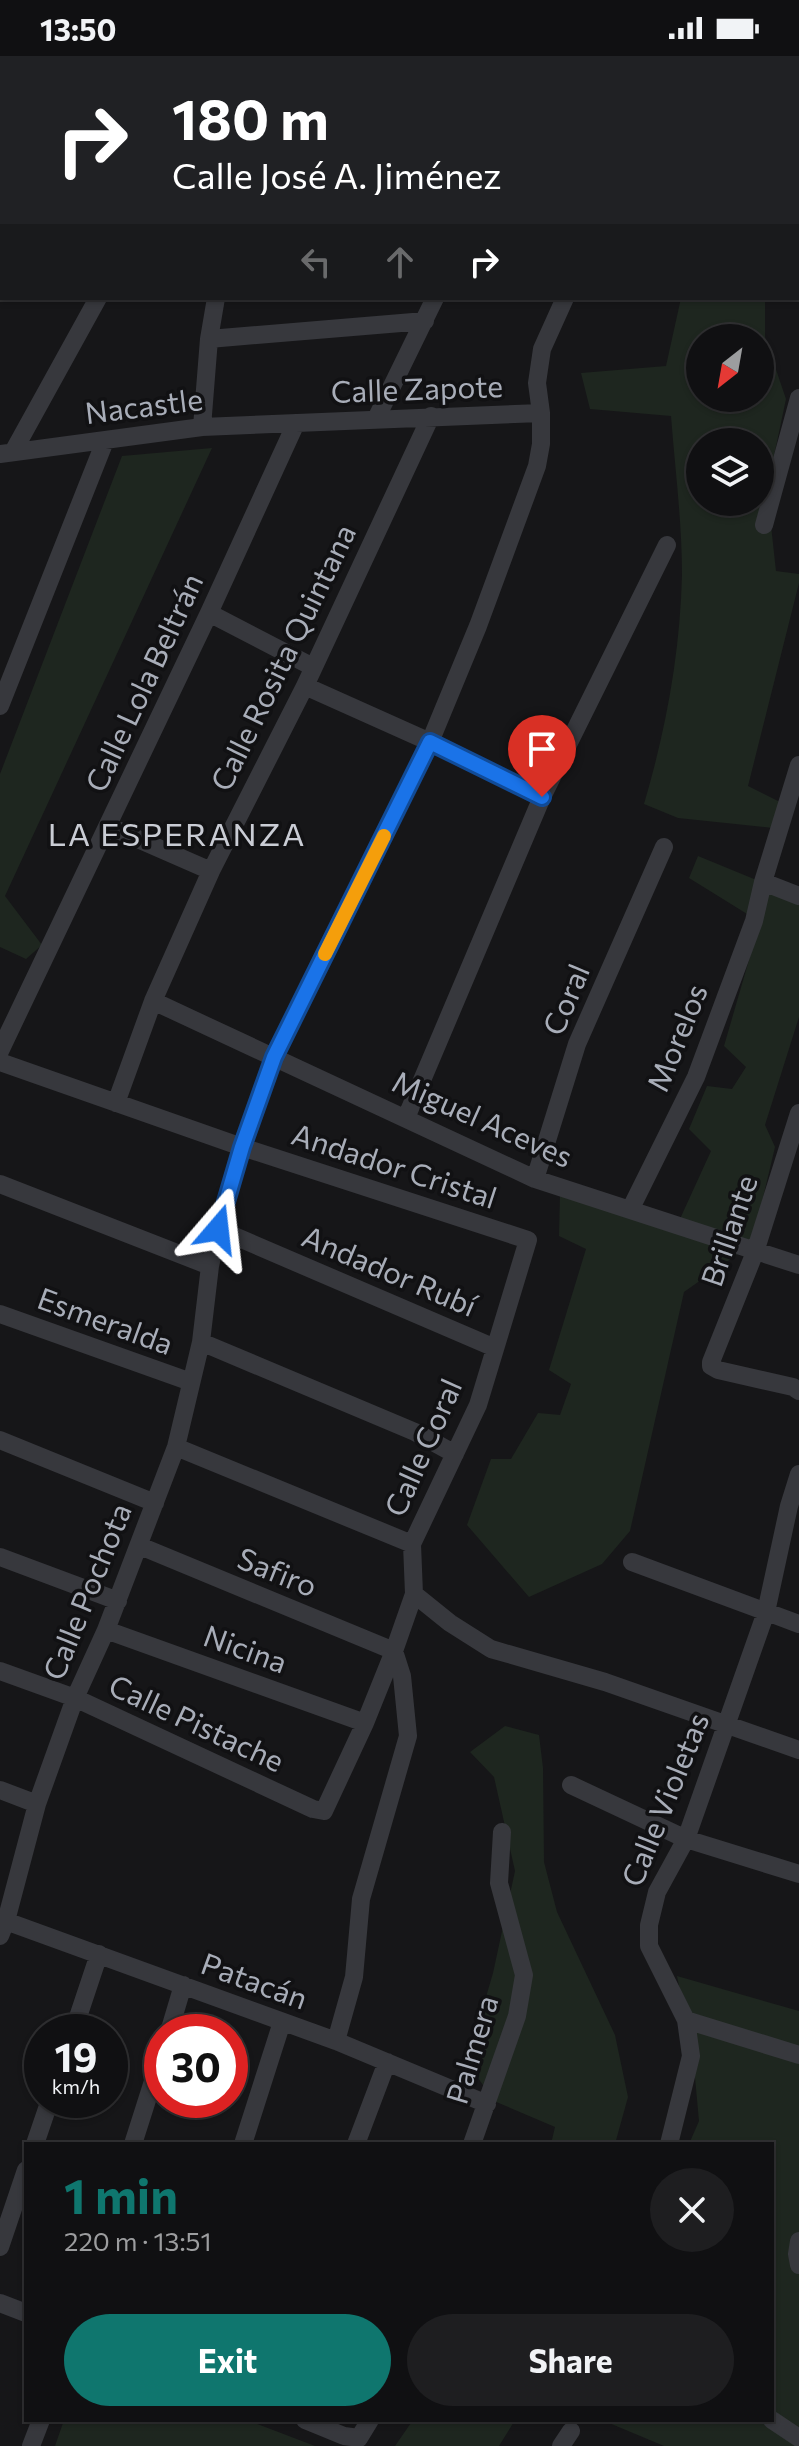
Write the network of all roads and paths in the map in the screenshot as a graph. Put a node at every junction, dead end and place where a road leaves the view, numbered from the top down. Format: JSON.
{"nodes":[{"id":1,"x":97,"y":300,"type":"edge"},
{"id":2,"x":216,"y":300,"type":"edge"},
{"id":3,"x":434,"y":300,"type":"edge"},
{"id":4,"x":564,"y":300,"type":"edge"},
{"id":5,"x":425,"y":321,"type":"junction"},
{"id":6,"x":209,"y":339,"type":"junction"},
{"id":7,"x":799,"y":398,"type":"edge"},
{"id":8,"x":541,"y":413,"type":"junction"},
{"id":9,"x":431,"y":416,"type":"junction"},
{"id":10,"x":376,"y":419,"type":"junction"},
{"id":11,"x":296,"y":423,"type":"junction"},
{"id":12,"x":202,"y":427,"type":"junction"},
{"id":13,"x":105,"y":441,"type":"junction"},
{"id":14,"x":7,"y":453,"type":"edge"},
{"id":15,"x":764,"y":525,"type":"dead end"},
{"id":16,"x":667,"y":545,"type":"dead end"},
{"id":17,"x":209,"y":613,"type":"junction"},
{"id":18,"x":313,"y":667,"type":"junction"},
{"id":19,"x":305,"y":686,"type":"junction"},
{"id":20,"x":0,"y":706,"type":"edge"},
{"id":21,"x":430,"y":742,"type":"junction"},
{"id":22,"x":799,"y":765,"type":"edge"},
{"id":23,"x":542,"y":797,"type":"junction"},
{"id":24,"x":108,"y":826,"type":"junction"},
{"id":25,"x":664,"y":847,"type":"dead end"},
{"id":26,"x":211,"y":871,"type":"junction"},
{"id":27,"x":763,"y":882,"type":"junction"},
{"id":28,"x":799,"y":896,"type":"edge"},
{"id":29,"x":153,"y":1001,"type":"junction"},
{"id":30,"x":0,"y":1051,"type":"edge"},
{"id":31,"x":274,"y":1057,"type":"junction"},
{"id":32,"x":0,"y":1062,"type":"edge"},
{"id":33,"x":116,"y":1103,"type":"junction"},
{"id":34,"x":799,"y":1113,"type":"edge"},
{"id":35,"x":406,"y":1118,"type":"junction"},
{"id":36,"x":242,"y":1147,"type":"junction"},
{"id":37,"x":535,"y":1179,"type":"junction"},
{"id":38,"x":0,"y":1184,"type":"edge"},
{"id":39,"x":631,"y":1208,"type":"junction"},
{"id":40,"x":218,"y":1229,"type":"junction"},
{"id":41,"x":528,"y":1240,"type":"joint"},
{"id":42,"x":755,"y":1252,"type":"junction"},
{"id":43,"x":799,"y":1265,"type":"edge"},
{"id":44,"x":210,"y":1266,"type":"junction"},
{"id":45,"x":0,"y":1314,"type":"edge"},
{"id":46,"x":201,"y":1342,"type":"junction"},
{"id":47,"x":495,"y":1348,"type":"junction"},
{"id":48,"x":191,"y":1382,"type":"junction"},
{"id":49,"x":799,"y":1391,"type":"edge"},
{"id":50,"x":0,"y":1440,"type":"edge"},
{"id":51,"x":176,"y":1447,"type":"junction"},
{"id":52,"x":455,"y":1454,"type":"junction"},
{"id":53,"x":799,"y":1474,"type":"edge"},
{"id":54,"x":155,"y":1503,"type":"junction"},
{"id":55,"x":794,"y":1508,"type":"edge"},
{"id":56,"x":412,"y":1544,"type":"junction"},
{"id":57,"x":140,"y":1546,"type":"junction"},
{"id":58,"x":0,"y":1557,"type":"edge"},
{"id":59,"x":632,"y":1562,"type":"dead end"},
{"id":60,"x":414,"y":1594,"type":"junction"},
{"id":61,"x":118,"y":1601,"type":"junction"},
{"id":62,"x":766,"y":1612,"type":"junction"},
{"id":63,"x":799,"y":1624,"type":"edge"},
{"id":64,"x":106,"y":1630,"type":"junction"},
{"id":65,"x":394,"y":1651,"type":"junction"},
{"id":66,"x":0,"y":1671,"type":"edge"},
{"id":67,"x":75,"y":1698,"type":"junction"},
{"id":68,"x":365,"y":1723,"type":"junction"},
{"id":69,"x":727,"y":1724,"type":"junction"},
{"id":70,"x":799,"y":1750,"type":"edge"},
{"id":71,"x":571,"y":1785,"type":"dead end"},
{"id":72,"x":0,"y":1790,"type":"edge"},
{"id":73,"x":37,"y":1804,"type":"junction"},
{"id":74,"x":324,"y":1811,"type":"joint"},
{"id":75,"x":502,"y":1832,"type":"dead end"},
{"id":76,"x":686,"y":1839,"type":"junction"},
{"id":77,"x":799,"y":1874,"type":"edge"},
{"id":78,"x":2,"y":1925,"type":"edge"},
{"id":79,"x":99,"y":1954,"type":"junction"},
{"id":80,"x":183,"y":1985,"type":"junction"},
{"id":81,"x":79,"y":2014,"type":"edge"},
{"id":82,"x":174,"y":2014,"type":"edge"},
{"id":83,"x":686,"y":2020,"type":"junction"},
{"id":84,"x":282,"y":2022,"type":"junction"},
{"id":85,"x":336,"y":2041,"type":"junction"},
{"id":86,"x":799,"y":2055,"type":"edge"},
{"id":87,"x":387,"y":2062,"type":"junction"},
{"id":88,"x":487,"y":2104,"type":"junction"},
{"id":89,"x":144,"y":2109,"type":"edge"},
{"id":90,"x":44,"y":2118,"type":"edge"},
{"id":91,"x":36,"y":2142,"type":"edge"},
{"id":92,"x":134,"y":2142,"type":"edge"},
{"id":93,"x":244,"y":2142,"type":"edge"},
{"id":94,"x":357,"y":2142,"type":"edge"},
{"id":95,"x":473,"y":2142,"type":"edge"},
{"id":96,"x":670,"y":2142,"type":"edge"},
{"id":97,"x":24,"y":2176,"type":"edge"},
{"id":98,"x":799,"y":2241,"type":"edge"},
{"id":99,"x":0,"y":2247,"type":"edge"},
{"id":100,"x":799,"y":2265,"type":"edge"},
{"id":101,"x":0,"y":2303,"type":"edge"},
{"id":102,"x":24,"y":2312,"type":"edge"},
{"id":103,"x":774,"y":2421,"type":"edge"},
{"id":104,"x":40,"y":2422,"type":"edge"},
{"id":105,"x":310,"y":2422,"type":"edge"},
{"id":106,"x":369,"y":2422,"type":"edge"},
{"id":107,"x":799,"y":2438,"type":"edge"},
{"id":108,"x":31,"y":2446,"type":"edge"}],
"edges":[{"from":1,"to":14,"type":"street"},
{"from":2,"to":6,"type":"street"},
{"from":3,"to":5,"type":"street"},
{"from":4,"to":8,"type":"street","name":"Calle Pochota"},
{"from":5,"to":6,"type":"street"},
{"from":5,"to":10,"type":"street"},
{"from":6,"to":12,"type":"street"},
{"from":7,"to":15,"type":"street"},
{"from":8,"to":9,"type":"street","name":"Calle Zapote"},
{"from":8,"to":21,"type":"street","name":"Calle Pochota"},
{"from":9,"to":10,"type":"street","name":"Calle Zapote"},
{"from":9,"to":18,"type":"street","name":"Calle Rosita Quintana"},
{"from":10,"to":11,"type":"street","name":"Calle Zapote"},
{"from":11,"to":12,"type":"street","name":"Nacastle"},
{"from":11,"to":17,"type":"street","name":"Calle Lola Beltrán"},
{"from":12,"to":13,"type":"street","name":"Nacastle"},
{"from":13,"to":14,"type":"street","name":"Nacastle"},
{"from":13,"to":20,"type":"street"},
{"from":16,"to":23,"type":"street"},
{"from":17,"to":18,"type":"street"},
{"from":17,"to":24,"type":"street","name":"Calle Lola Beltrán"},
{"from":18,"to":19,"type":"street","name":"Calle Rosita Quintana"},
{"from":19,"to":21,"type":"street"},
{"from":19,"to":26,"type":"street","name":"Calle Rosita Quintana"},
{"from":21,"to":23,"type":"street"},
{"from":21,"to":31,"type":"street","name":"Calle Pochota"},
{"from":22,"to":27,"type":"street","name":"Morelos"},
{"from":23,"to":35,"type":"street"},
{"from":24,"to":26,"type":"street"},
{"from":24,"to":30,"type":"street","name":"Calle Lola Beltrán"},
{"from":25,"to":37,"type":"street","name":"Coral"},
{"from":26,"to":29,"type":"street","name":"Calle Rosita Quintana"},
{"from":27,"to":28,"type":"street"},
{"from":27,"to":39,"type":"street","name":"Morelos"},
{"from":29,"to":31,"type":"street","name":"Miguel Aceves"},
{"from":29,"to":33,"type":"street","name":"Calle Rosita Quintana"},
{"from":31,"to":35,"type":"street","name":"Miguel Aceves"},
{"from":31,"to":36,"type":"street","name":"Calle Pochota"},
{"from":32,"to":33,"type":"street","name":"Andador Cristal"},
{"from":33,"to":36,"type":"street","name":"Andador Cristal"},
{"from":34,"to":42,"type":"street","name":"Brillante"},
{"from":35,"to":37,"type":"street","name":"Miguel Aceves"},
{"from":36,"to":40,"type":"street","name":"Calle Pochota"},
{"from":36,"to":41,"type":"street","name":"Andador Cristal"},
{"from":37,"to":39,"type":"street","name":"Miguel Aceves"},
{"from":38,"to":44,"type":"street"},
{"from":39,"to":42,"type":"street","name":"Miguel Aceves"},
{"from":40,"to":44,"type":"street","name":"Calle Pochota"},
{"from":40,"to":47,"type":"street","name":"Andador Rubí"},
{"from":41,"to":47,"type":"street","name":"Calle Coral"},
{"from":42,"to":43,"type":"street","name":"Miguel Aceves"},
{"from":42,"to":49,"type":"street","name":"Brillante"},
{"from":44,"to":46,"type":"street","name":"Calle Pochota"},
{"from":45,"to":48,"type":"street","name":"Esmeralda"},
{"from":46,"to":48,"type":"street","name":"Calle Pochota"},
{"from":46,"to":52,"type":"street"},
{"from":47,"to":52,"type":"street","name":"Calle Coral"},
{"from":48,"to":51,"type":"street","name":"Calle Pochota"},
{"from":50,"to":54,"type":"street"},
{"from":51,"to":54,"type":"street","name":"Calle Pochota"},
{"from":51,"to":56,"type":"street"},
{"from":52,"to":56,"type":"street","name":"Calle Coral"},
{"from":53,"to":55,"type":"street","name":"Calle Violetas"},
{"from":54,"to":57,"type":"street","name":"Calle Pochota"},
{"from":55,"to":62,"type":"street","name":"Calle Violetas"},
{"from":56,"to":60,"type":"street","name":"Calle Coral"},
{"from":57,"to":61,"type":"street","name":"Calle Pochota"},
{"from":57,"to":65,"type":"street","name":"Safiro"},
{"from":58,"to":61,"type":"street"},
{"from":59,"to":62,"type":"street"},
{"from":60,"to":65,"type":"street","name":"Calle Coral"},
{"from":60,"to":69,"type":"street"},
{"from":61,"to":64,"type":"street","name":"Calle Pochota"},
{"from":62,"to":63,"type":"street"},
{"from":62,"to":69,"type":"street","name":"Calle Violetas"},
{"from":64,"to":67,"type":"street","name":"Calle Pochota"},
{"from":64,"to":68,"type":"street","name":"Nicina"},
{"from":65,"to":68,"type":"street","name":"Calle Coral"},
{"from":65,"to":85,"type":"street"},
{"from":66,"to":67,"type":"street","name":"Calle Pistache"},
{"from":67,"to":73,"type":"street","name":"Calle Pochota"},
{"from":67,"to":74,"type":"street","name":"Calle Pistache"},
{"from":68,"to":74,"type":"street","name":"Calle Coral"},
{"from":69,"to":70,"type":"street"},
{"from":69,"to":76,"type":"street","name":"Calle Violetas"},
{"from":71,"to":76,"type":"street"},
{"from":72,"to":73,"type":"street"},
{"from":73,"to":78,"type":"street","name":"Calle Pochota"},
{"from":75,"to":88,"type":"street","name":"Palmera"},
{"from":76,"to":77,"type":"street"},
{"from":76,"to":83,"type":"street","name":"Calle Violetas"},
{"from":78,"to":79,"type":"street","name":"Patacán"},
{"from":79,"to":80,"type":"street","name":"Patacán"},
{"from":79,"to":81,"type":"street"},
{"from":80,"to":82,"type":"street"},
{"from":80,"to":84,"type":"street","name":"Patacán"},
{"from":83,"to":86,"type":"street"},
{"from":83,"to":96,"type":"street","name":"Calle Violetas"},
{"from":84,"to":85,"type":"street","name":"Patacán"},
{"from":84,"to":93,"type":"street"},
{"from":85,"to":87,"type":"street","name":"Patacán"},
{"from":87,"to":88,"type":"street","name":"Patacán"},
{"from":87,"to":94,"type":"street"},
{"from":88,"to":95,"type":"street","name":"Palmera"},
{"from":89,"to":92,"type":"street"},
{"from":90,"to":91,"type":"street"},
{"from":97,"to":99,"type":"street"},
{"from":98,"to":100,"type":"street"},
{"from":101,"to":102,"type":"street"},
{"from":103,"to":107,"type":"street"},
{"from":104,"to":108,"type":"street"},
{"from":105,"to":106,"type":"street"}]}
